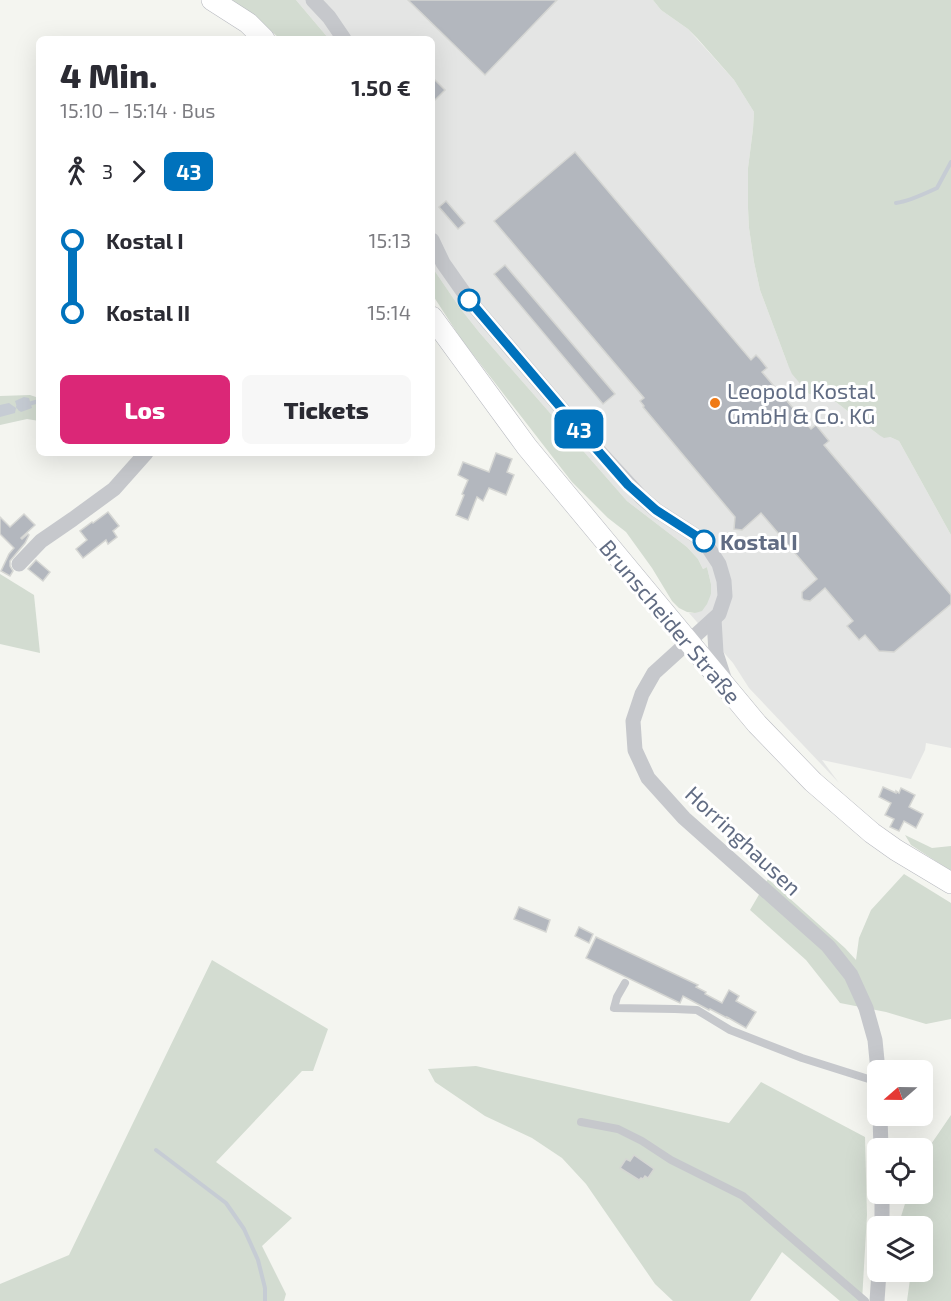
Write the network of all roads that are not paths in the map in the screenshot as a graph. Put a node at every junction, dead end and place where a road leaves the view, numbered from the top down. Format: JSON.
{"nodes":[{"id":1,"x":212,"y":0,"type":"edge"},
{"id":2,"x":312,"y":0,"type":"edge"},
{"id":3,"x":261,"y":36,"type":"edge"},
{"id":4,"x":342,"y":36,"type":"edge"},
{"id":5,"x":435,"y":246,"type":"edge"},
{"id":6,"x":435,"y":321,"type":"edge"},
{"id":7,"x":143,"y":456,"type":"edge"},
{"id":8,"x":19,"y":564,"type":"dead end"},
{"id":9,"x":714,"y":619,"type":"junction"},
{"id":10,"x":689,"y":641,"type":"junction"},
{"id":11,"x":727,"y":687,"type":"junction"},
{"id":12,"x":951,"y":883,"type":"edge"},
{"id":13,"x":625,"y":983,"type":"dead end"},
{"id":14,"x":877,"y":1060,"type":"edge"},
{"id":15,"x":867,"y":1079,"type":"edge"},
{"id":16,"x":581,"y":1122,"type":"dead end"},
{"id":17,"x":878,"y":1282,"type":"edge"},
{"id":18,"x":865,"y":1301,"type":"edge"},
{"id":19,"x":877,"y":1301,"type":"edge"}],
"edges":[{"from":1,"to":3,"type":"main road"},
{"from":2,"to":4,"type":"street"},
{"from":5,"to":9,"type":"street"},
{"from":6,"to":10,"type":"main road","name":"Brunscheider Straße"},
{"from":7,"to":8,"type":"street"},
{"from":9,"to":10,"type":"street","name":"Horringhausen"},
{"from":9,"to":11,"type":"street"},
{"from":10,"to":11,"type":"main road","name":"Brunscheider Straße"},
{"from":10,"to":14,"type":"street","name":"Horringhausen"},
{"from":11,"to":12,"type":"main road","name":"Brunscheider Straße"},
{"from":13,"to":15,"type":"lane"},
{"from":16,"to":18,"type":"lane"},
{"from":17,"to":19,"type":"street"}]}
